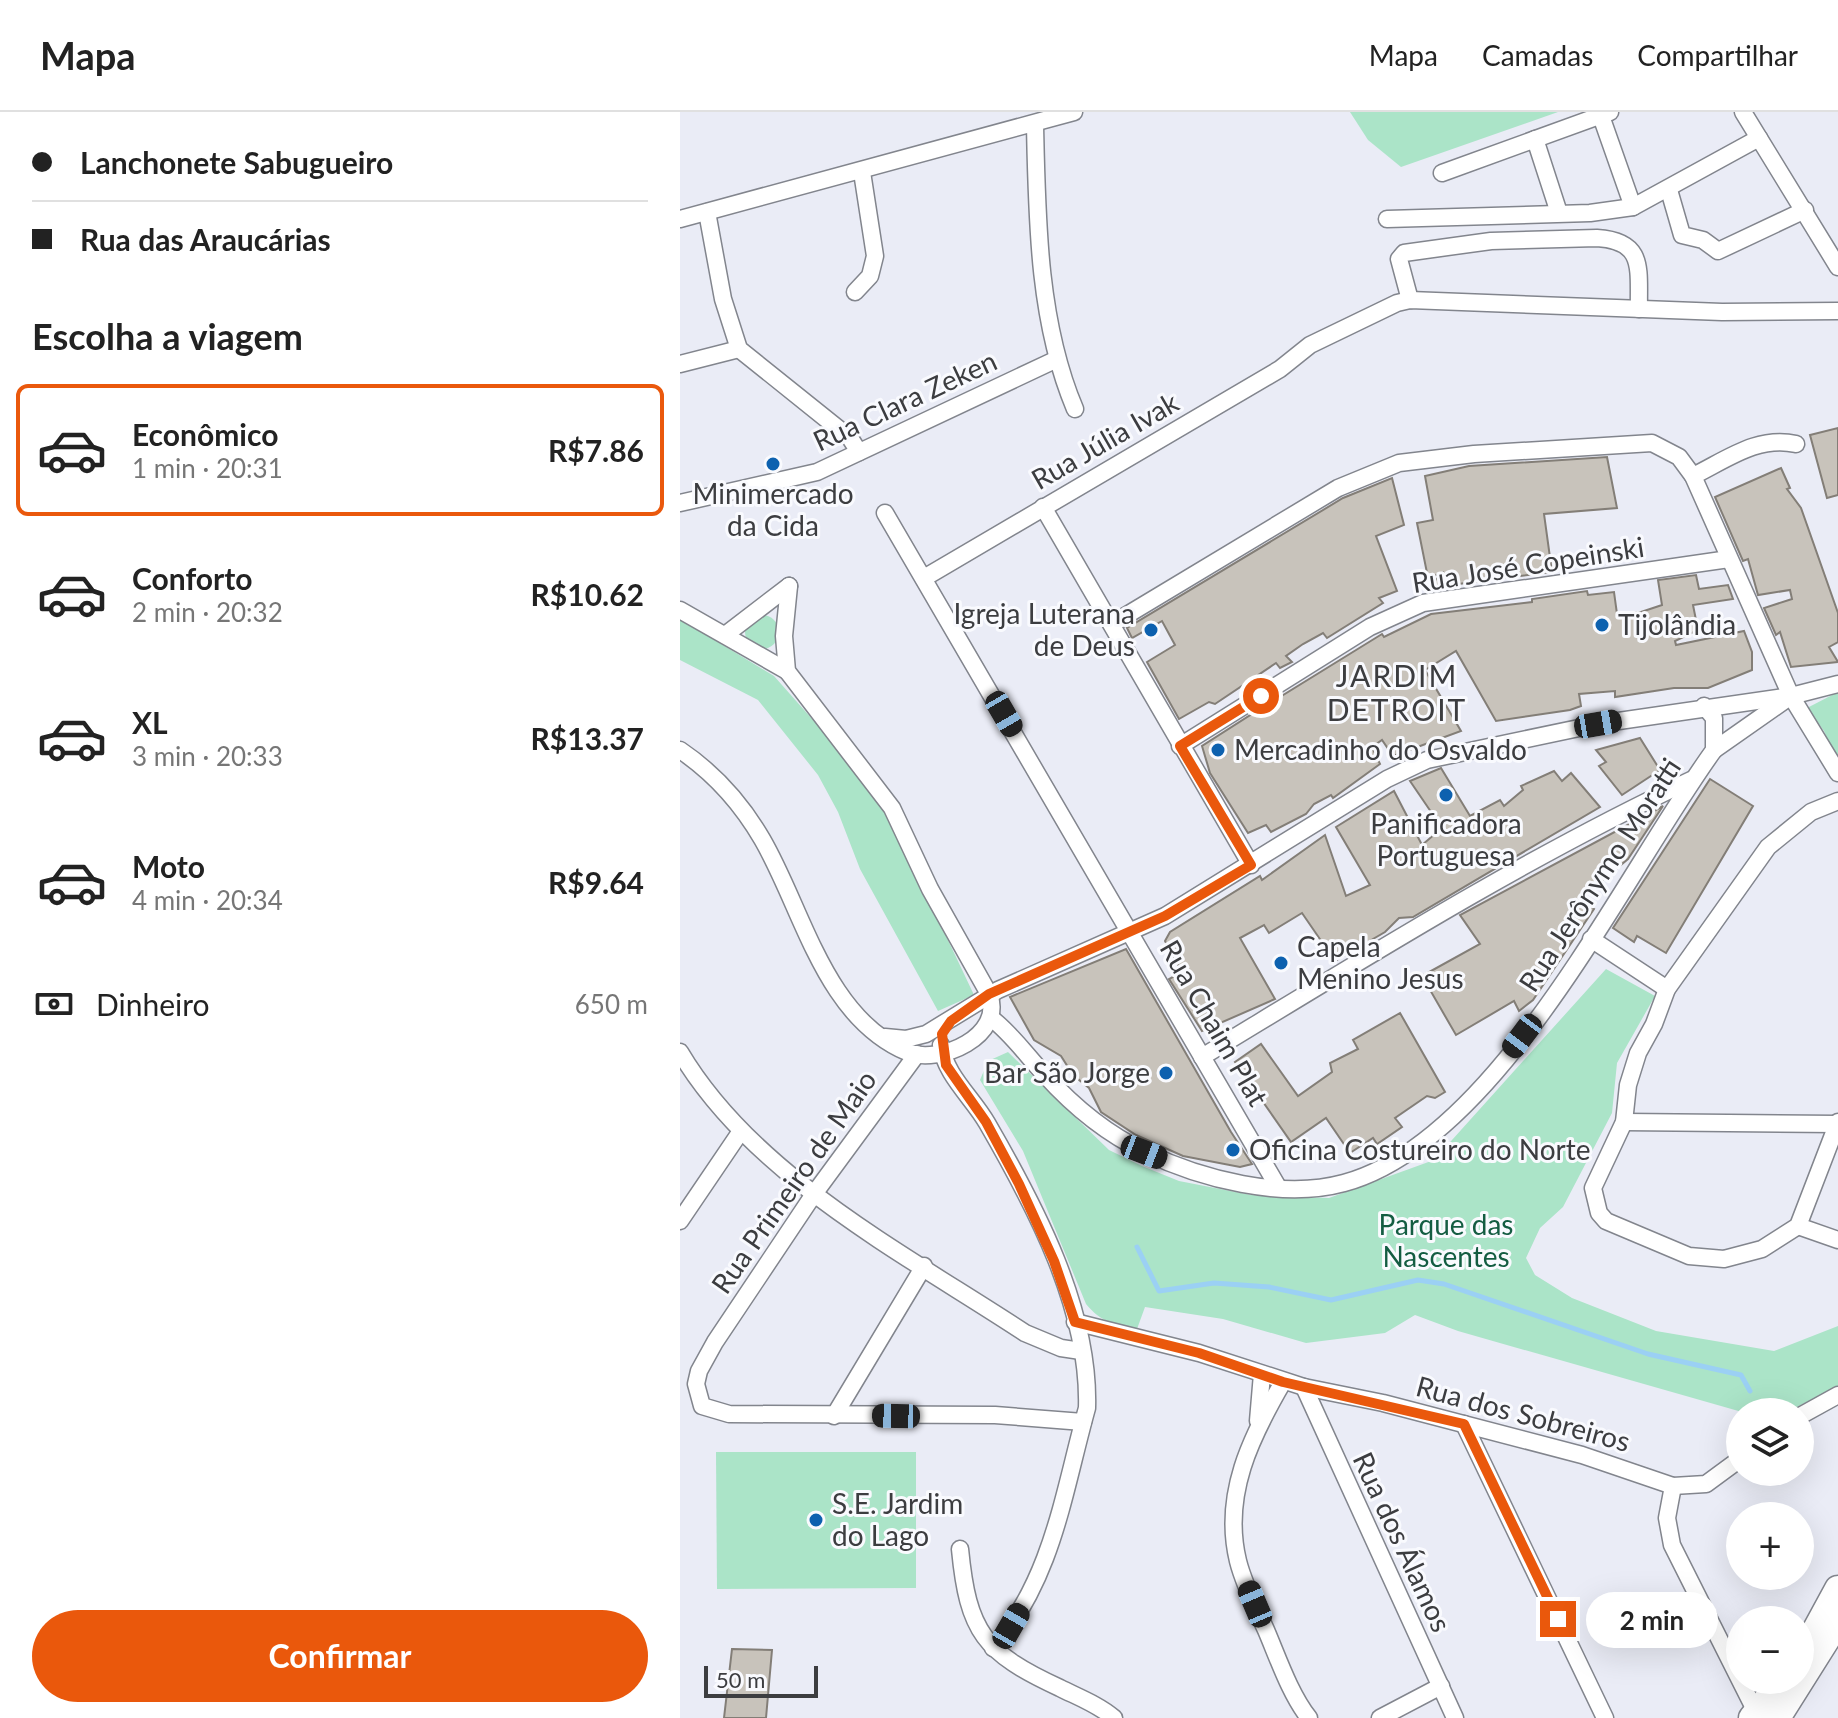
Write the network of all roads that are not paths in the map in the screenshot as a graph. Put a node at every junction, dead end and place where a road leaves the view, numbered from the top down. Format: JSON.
{"nodes":[{"id":1,"x":1074,"y":112,"type":"edge"},
{"id":2,"x":1743,"y":112,"type":"edge"},
{"id":3,"x":1605,"y":114,"type":"edge"},
{"id":4,"x":1035,"y":125,"type":"junction"},
{"id":5,"x":1759,"y":138,"type":"junction"},
{"id":6,"x":1535,"y":139,"type":"junction"},
{"id":7,"x":862,"y":172,"type":"junction"},
{"id":8,"x":1442,"y":173,"type":"dead end"},
{"id":9,"x":1669,"y":190,"type":"junction"},
{"id":10,"x":1633,"y":207,"type":"junction"},
{"id":11,"x":1805,"y":210,"type":"junction"},
{"id":12,"x":707,"y":212,"type":"junction"},
{"id":13,"x":1559,"y":213,"type":"junction"},
{"id":14,"x":680,"y":219,"type":"edge"},
{"id":15,"x":1387,"y":219,"type":"dead end"},
{"id":16,"x":1838,"y":267,"type":"edge"},
{"id":17,"x":855,"y":292,"type":"dead end"},
{"id":18,"x":1410,"y":300,"type":"junction"},
{"id":19,"x":1639,"y":309,"type":"junction"},
{"id":20,"x":1838,"y":311,"type":"edge"},
{"id":21,"x":739,"y":349,"type":"junction"},
{"id":22,"x":1055,"y":360,"type":"junction"},
{"id":23,"x":680,"y":364,"type":"edge"},
{"id":24,"x":1075,"y":409,"type":"dead end"},
{"id":25,"x":1796,"y":444,"type":"dead end"},
{"id":26,"x":859,"y":452,"type":"junction"},
{"id":27,"x":1693,"y":476,"type":"junction"},
{"id":28,"x":680,"y":503,"type":"edge"},
{"id":29,"x":1043,"y":507,"type":"junction"},
{"id":30,"x":885,"y":513,"type":"dead end"},
{"id":31,"x":1729,"y":559,"type":"junction"},
{"id":32,"x":924,"y":578,"type":"junction"},
{"id":33,"x":680,"y":610,"type":"edge"},
{"id":34,"x":1112,"y":624,"type":"junction"},
{"id":35,"x":725,"y":635,"type":"junction"},
{"id":36,"x":787,"y":671,"type":"junction"},
{"id":37,"x":1838,"y":684,"type":"edge"},
{"id":38,"x":1791,"y":696,"type":"junction"},
{"id":39,"x":1709,"y":712,"type":"junction"},
{"id":40,"x":1180,"y":746,"type":"junction"},
{"id":41,"x":680,"y":750,"type":"edge"},
{"id":42,"x":1714,"y":750,"type":"junction"},
{"id":43,"x":1838,"y":773,"type":"edge"},
{"id":44,"x":1693,"y":780,"type":"junction"},
{"id":45,"x":1838,"y":801,"type":"edge"},
{"id":46,"x":1251,"y":865,"type":"junction"},
{"id":47,"x":1132,"y":931,"type":"junction"},
{"id":48,"x":1591,"y":939,"type":"junction"},
{"id":49,"x":1667,"y":989,"type":"junction"},
{"id":50,"x":989,"y":994,"type":"junction"},
{"id":51,"x":991,"y":1018,"type":"junction"},
{"id":52,"x":951,"y":1021,"type":"junction"},
{"id":53,"x":885,"y":1037,"type":"junction"},
{"id":54,"x":951,"y":1051,"type":"junction"},
{"id":55,"x":680,"y":1052,"type":"edge"},
{"id":56,"x":917,"y":1054,"type":"junction"},
{"id":57,"x":1202,"y":1057,"type":"junction"},
{"id":58,"x":1624,"y":1122,"type":"junction"},
{"id":59,"x":1837,"y":1123,"type":"edge"},
{"id":60,"x":741,"y":1131,"type":"junction"},
{"id":61,"x":1278,"y":1187,"type":"junction"},
{"id":62,"x":814,"y":1194,"type":"junction"},
{"id":63,"x":680,"y":1221,"type":"edge"},
{"id":64,"x":1798,"y":1226,"type":"junction"},
{"id":65,"x":1838,"y":1240,"type":"edge"},
{"id":66,"x":924,"y":1266,"type":"junction"},
{"id":67,"x":1075,"y":1322,"type":"junction"},
{"id":68,"x":1081,"y":1351,"type":"junction"},
{"id":69,"x":1262,"y":1374,"type":"junction"},
{"id":70,"x":1283,"y":1382,"type":"junction"},
{"id":71,"x":1304,"y":1387,"type":"junction"},
{"id":72,"x":1838,"y":1395,"type":"edge"},
{"id":73,"x":1814,"y":1408,"type":"edge"},
{"id":74,"x":834,"y":1416,"type":"junction"},
{"id":75,"x":1083,"y":1422,"type":"junction"},
{"id":76,"x":1258,"y":1422,"type":"junction"},
{"id":77,"x":1464,"y":1424,"type":"junction"},
{"id":78,"x":1726,"y":1469,"type":"edge"},
{"id":79,"x":1673,"y":1486,"type":"junction"},
{"id":80,"x":960,"y":1549,"type":"dead end"},
{"id":81,"x":1838,"y":1589,"type":"edge"},
{"id":82,"x":1838,"y":1621,"type":"edge"},
{"id":83,"x":1814,"y":1631,"type":"edge"},
{"id":84,"x":993,"y":1648,"type":"junction"},
{"id":85,"x":1441,"y":1686,"type":"junction"},
{"id":86,"x":1775,"y":1694,"type":"edge"},
{"id":87,"x":1761,"y":1717,"type":"edge"},
{"id":88,"x":1114,"y":1718,"type":"edge"},
{"id":89,"x":1309,"y":1718,"type":"edge"},
{"id":90,"x":1380,"y":1718,"type":"edge"},
{"id":91,"x":1455,"y":1718,"type":"edge"},
{"id":92,"x":1605,"y":1718,"type":"edge"}],
"edges":[{"from":1,"to":4,"type":"street"},
{"from":2,"to":5,"type":"street"},
{"from":3,"to":6,"type":"street"},
{"from":3,"to":10,"type":"street"},
{"from":4,"to":7,"type":"street"},
{"from":4,"to":22,"type":"street"},
{"from":5,"to":9,"type":"street"},
{"from":5,"to":11,"type":"street"},
{"from":6,"to":8,"type":"street"},
{"from":6,"to":13,"type":"street"},
{"from":7,"to":12,"type":"street"},
{"from":7,"to":17,"type":"street"},
{"from":9,"to":10,"type":"street"},
{"from":9,"to":11,"type":"street"},
{"from":10,"to":13,"type":"street"},
{"from":11,"to":16,"type":"street"},
{"from":12,"to":14,"type":"street"},
{"from":12,"to":21,"type":"street"},
{"from":13,"to":15,"type":"street"},
{"from":18,"to":19,"type":"street"},
{"from":18,"to":19,"type":"street"},
{"from":18,"to":29,"type":"street","name":"Rua Júlia Ivak"},
{"from":19,"to":20,"type":"street"},
{"from":21,"to":23,"type":"street"},
{"from":21,"to":26,"type":"street"},
{"from":22,"to":24,"type":"street"},
{"from":22,"to":26,"type":"street","name":"Rua Clara Zeken"},
{"from":25,"to":27,"type":"street"},
{"from":26,"to":28,"type":"street","name":"Rua Clara Zeken"},
{"from":27,"to":31,"type":"street"},
{"from":27,"to":34,"type":"street"},
{"from":29,"to":32,"type":"street","name":"Rua Júlia Ivak"},
{"from":29,"to":34,"type":"street"},
{"from":30,"to":32,"type":"street","name":"Rua Chaim Plat"},
{"from":31,"to":38,"type":"street"},
{"from":31,"to":40,"type":"street","name":"Rua José Copeinski"},
{"from":32,"to":47,"type":"street","name":"Rua Chaim Plat"},
{"from":33,"to":35,"type":"street"},
{"from":34,"to":40,"type":"street"},
{"from":35,"to":36,"type":"street"},
{"from":35,"to":36,"type":"street"},
{"from":36,"to":50,"type":"street"},
{"from":37,"to":38,"type":"street"},
{"from":38,"to":39,"type":"street"},
{"from":38,"to":42,"type":"street"},
{"from":38,"to":43,"type":"street"},
{"from":39,"to":42,"type":"street","name":"Rua Jerônymo Moratti"},
{"from":39,"to":46,"type":"street"},
{"from":40,"to":46,"type":"street"},
{"from":41,"to":53,"type":"street"},
{"from":42,"to":44,"type":"street","name":"Rua Jerônymo Moratti"},
{"from":44,"to":48,"type":"street","name":"Rua Jerônymo Moratti"},
{"from":44,"to":57,"type":"street"},
{"from":45,"to":49,"type":"street"},
{"from":46,"to":47,"type":"street"},
{"from":47,"to":50,"type":"street"},
{"from":47,"to":57,"type":"street","name":"Rua Chaim Plat"},
{"from":48,"to":49,"type":"street"},
{"from":48,"to":61,"type":"street","name":"Rua Jerônymo Moratti"},
{"from":49,"to":58,"type":"street"},
{"from":50,"to":51,"type":"street"},
{"from":50,"to":52,"type":"street"},
{"from":51,"to":54,"type":"street"},
{"from":51,"to":61,"type":"street","name":"Rua Jerônymo Moratti"},
{"from":52,"to":53,"type":"street"},
{"from":52,"to":54,"type":"street"},
{"from":53,"to":56,"type":"street"},
{"from":54,"to":56,"type":"street"},
{"from":54,"to":67,"type":"street"},
{"from":55,"to":60,"type":"street"},
{"from":56,"to":62,"type":"street","name":"Rua Primeiro de Maio"},
{"from":57,"to":61,"type":"street","name":"Rua Chaim Plat"},
{"from":58,"to":59,"type":"street"},
{"from":58,"to":64,"type":"street"},
{"from":59,"to":64,"type":"street"},
{"from":60,"to":62,"type":"street"},
{"from":60,"to":63,"type":"street"},
{"from":62,"to":66,"type":"street"},
{"from":62,"to":74,"type":"street","name":"Rua Primeiro de Maio"},
{"from":64,"to":65,"type":"street"},
{"from":66,"to":68,"type":"street"},
{"from":66,"to":74,"type":"street"},
{"from":67,"to":68,"type":"street"},
{"from":67,"to":69,"type":"street","name":"Rua dos Sobreiros"},
{"from":68,"to":75,"type":"street"},
{"from":69,"to":70,"type":"street","name":"Rua dos Sobreiros"},
{"from":69,"to":76,"type":"street"},
{"from":70,"to":71,"type":"street","name":"Rua dos Sobreiros"},
{"from":70,"to":76,"type":"street"},
{"from":71,"to":77,"type":"street","name":"Rua dos Sobreiros"},
{"from":71,"to":85,"type":"street","name":"Rua dos Álamos"},
{"from":72,"to":73,"type":"street"},
{"from":74,"to":75,"type":"street"},
{"from":75,"to":84,"type":"street"},
{"from":76,"to":89,"type":"street"},
{"from":77,"to":79,"type":"street","name":"Rua dos Sobreiros"},
{"from":77,"to":92,"type":"street"},
{"from":78,"to":79,"type":"street"},
{"from":79,"to":87,"type":"street"},
{"from":80,"to":84,"type":"street"},
{"from":81,"to":83,"type":"main road"},
{"from":82,"to":87,"type":"main road"},
{"from":84,"to":88,"type":"street"},
{"from":85,"to":90,"type":"street"},
{"from":85,"to":91,"type":"street","name":"Rua dos Álamos"},
{"from":86,"to":87,"type":"main road"}]}
